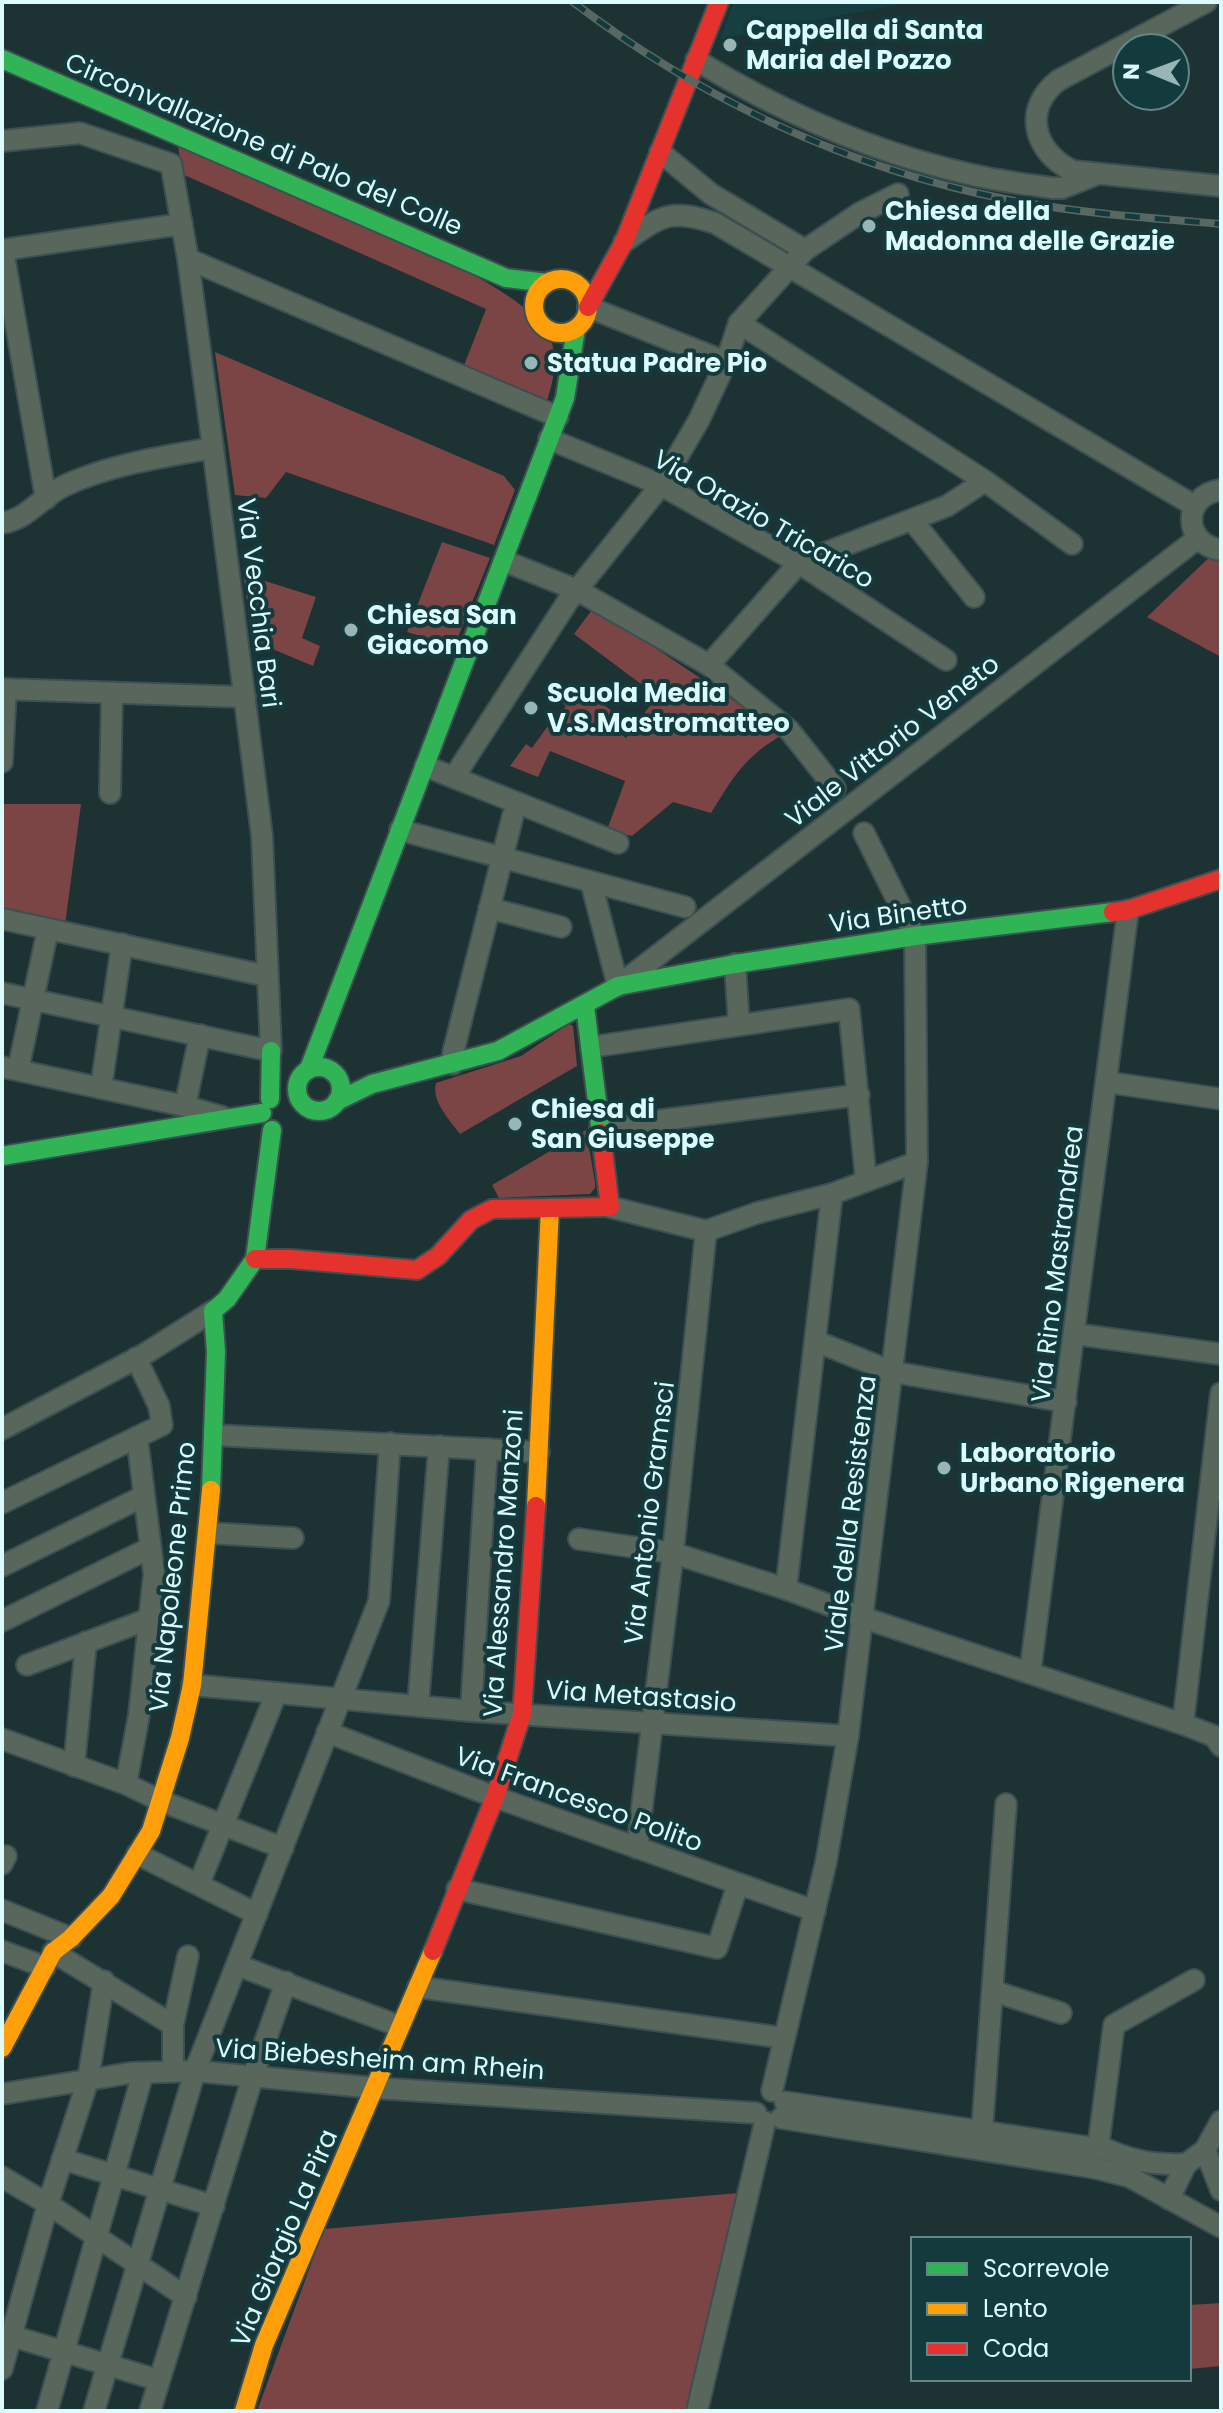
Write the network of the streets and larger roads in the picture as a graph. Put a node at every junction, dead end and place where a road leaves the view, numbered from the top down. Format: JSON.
{"nodes":[{"id":1,"x":719,"y":2,"type":"edge"},
{"id":2,"x":1206,"y":2,"type":"edge"},
{"id":3,"x":2,"y":59,"type":"edge"},
{"id":4,"x":696,"y":60,"type":"junction"},
{"id":5,"x":2,"y":141,"type":"edge"},
{"id":6,"x":660,"y":152,"type":"junction"},
{"id":7,"x":1095,"y":175,"type":"junction"},
{"id":8,"x":1221,"y":186,"type":"edge"},
{"id":9,"x":898,"y":194,"type":"dead end"},
{"id":10,"x":182,"y":224,"type":"junction"},
{"id":11,"x":624,"y":242,"type":"junction"},
{"id":12,"x":2,"y":250,"type":"edge"},
{"id":13,"x":805,"y":250,"type":"junction"},
{"id":14,"x":188,"y":259,"type":"junction"},
{"id":15,"x":790,"y":266,"type":"junction"},
{"id":16,"x":506,"y":278,"type":"junction"},
{"id":17,"x":570,"y":281,"type":"junction"},
{"id":18,"x":547,"y":283,"type":"junction"},
{"id":19,"x":534,"y":305,"type":"junction"},
{"id":20,"x":588,"y":307,"type":"junction"},
{"id":21,"x":739,"y":323,"type":"junction"},
{"id":22,"x":576,"y":329,"type":"junction"},
{"id":23,"x":555,"y":332,"type":"junction"},
{"id":24,"x":726,"y":362,"type":"junction"},
{"id":25,"x":561,"y":408,"type":"junction"},
{"id":26,"x":549,"y":439,"type":"junction"},
{"id":27,"x":213,"y":448,"type":"junction"},
{"id":28,"x":985,"y":481,"type":"junction"},
{"id":29,"x":661,"y":485,"type":"junction"},
{"id":30,"x":1221,"y":490,"type":"edge"},
{"id":31,"x":46,"y":499,"type":"junction"},
{"id":32,"x":1195,"y":506,"type":"junction"},
{"id":33,"x":912,"y":520,"type":"junction"},
{"id":34,"x":2,"y":523,"type":"edge"},
{"id":35,"x":1198,"y":538,"type":"junction"},
{"id":36,"x":1072,"y":544,"type":"dead end"},
{"id":37,"x":1221,"y":550,"type":"edge"},
{"id":38,"x":504,"y":561,"type":"junction"},
{"id":39,"x":799,"y":563,"type":"junction"},
{"id":40,"x":577,"y":590,"type":"junction"},
{"id":41,"x":974,"y":597,"type":"dead end"},
{"id":42,"x":946,"y":660,"type":"dead end"},
{"id":43,"x":709,"y":665,"type":"junction"},
{"id":44,"x":4,"y":689,"type":"edge"},
{"id":45,"x":112,"y":693,"type":"junction"},
{"id":46,"x":245,"y":697,"type":"junction"},
{"id":47,"x":2,"y":762,"type":"edge"},
{"id":48,"x":425,"y":766,"type":"junction"},
{"id":49,"x":454,"y":777,"type":"junction"},
{"id":50,"x":835,"y":788,"type":"dead end"},
{"id":51,"x":110,"y":793,"type":"dead end"},
{"id":52,"x":513,"y":815,"type":"dead end"},
{"id":53,"x":400,"y":830,"type":"junction"},
{"id":54,"x":864,"y":833,"type":"dead end"},
{"id":55,"x":618,"y":843,"type":"dead end"},
{"id":56,"x":502,"y":856,"type":"junction"},
{"id":57,"x":1221,"y":879,"type":"edge"},
{"id":58,"x":591,"y":882,"type":"junction"},
{"id":59,"x":685,"y":907,"type":"dead end"},
{"id":60,"x":489,"y":908,"type":"junction"},
{"id":61,"x":1128,"y":910,"type":"junction"},
{"id":62,"x":2,"y":919,"type":"edge"},
{"id":63,"x":561,"y":927,"type":"dead end"},
{"id":64,"x":48,"y":929,"type":"junction"},
{"id":65,"x":915,"y":936,"type":"junction"},
{"id":66,"x":122,"y":944,"type":"junction"},
{"id":67,"x":735,"y":964,"type":"junction"},
{"id":68,"x":267,"y":976,"type":"junction"},
{"id":69,"x":618,"y":986,"type":"junction"},
{"id":70,"x":2,"y":993,"type":"edge"},
{"id":71,"x":32,"y":999,"type":"junction"},
{"id":72,"x":585,"y":1006,"type":"junction"},
{"id":73,"x":111,"y":1016,"type":"junction"},
{"id":74,"x":739,"y":1025,"type":"junction"},
{"id":75,"x":200,"y":1035,"type":"junction"},
{"id":76,"x":321,"y":1040,"type":"junction"},
{"id":77,"x":591,"y":1047,"type":"junction"},
{"id":78,"x":271,"y":1051,"type":"junction"},
{"id":79,"x":453,"y":1064,"type":"junction"},
{"id":80,"x":10,"y":1068,"type":"edge"},
{"id":81,"x":304,"y":1074,"type":"junction"},
{"id":82,"x":336,"y":1075,"type":"junction"},
{"id":83,"x":1106,"y":1082,"type":"junction"},
{"id":84,"x":372,"y":1084,"type":"junction"},
{"id":85,"x":101,"y":1088,"type":"junction"},
{"id":86,"x":859,"y":1095,"type":"junction"},
{"id":87,"x":1221,"y":1099,"type":"edge"},
{"id":88,"x":337,"y":1101,"type":"junction"},
{"id":89,"x":185,"y":1106,"type":"junction"},
{"id":90,"x":266,"y":1106,"type":"junction"},
{"id":91,"x":227,"y":1118,"type":"junction"},
{"id":92,"x":292,"y":1120,"type":"junction"},
{"id":93,"x":600,"y":1128,"type":"junction"},
{"id":94,"x":2,"y":1156,"type":"edge"},
{"id":95,"x":917,"y":1162,"type":"junction"},
{"id":96,"x":866,"y":1180,"type":"junction"},
{"id":97,"x":832,"y":1194,"type":"junction"},
{"id":98,"x":610,"y":1207,"type":"junction"},
{"id":99,"x":550,"y":1208,"type":"junction"},
{"id":100,"x":706,"y":1231,"type":"junction"},
{"id":101,"x":255,"y":1259,"type":"junction"},
{"id":102,"x":213,"y":1311,"type":"junction"},
{"id":103,"x":1075,"y":1334,"type":"junction"},
{"id":104,"x":815,"y":1341,"type":"junction"},
{"id":105,"x":1221,"y":1354,"type":"edge"},
{"id":106,"x":136,"y":1358,"type":"junction"},
{"id":107,"x":893,"y":1372,"type":"junction"},
{"id":108,"x":1221,"y":1393,"type":"edge"},
{"id":109,"x":1066,"y":1402,"type":"junction"},
{"id":110,"x":2,"y":1429,"type":"edge"},
{"id":111,"x":214,"y":1435,"type":"junction"},
{"id":112,"x":137,"y":1437,"type":"junction"},
{"id":113,"x":390,"y":1443,"type":"junction"},
{"id":114,"x":439,"y":1446,"type":"junction"},
{"id":115,"x":487,"y":1449,"type":"junction"},
{"id":116,"x":539,"y":1452,"type":"junction"},
{"id":117,"x":144,"y":1496,"type":"junction"},
{"id":118,"x":2,"y":1503,"type":"edge"},
{"id":119,"x":208,"y":1533,"type":"junction"},
{"id":120,"x":293,"y":1538,"type":"dead end"},
{"id":121,"x":579,"y":1539,"type":"dead end"},
{"id":122,"x":150,"y":1548,"type":"junction"},
{"id":123,"x":673,"y":1553,"type":"junction"},
{"id":124,"x":2,"y":1566,"type":"edge"},
{"id":125,"x":786,"y":1589,"type":"junction"},
{"id":126,"x":151,"y":1618,"type":"junction"},
{"id":127,"x":864,"y":1618,"type":"junction"},
{"id":128,"x":2,"y":1621,"type":"edge"},
{"id":129,"x":86,"y":1642,"type":"junction"},
{"id":130,"x":27,"y":1665,"type":"dead end"},
{"id":131,"x":1030,"y":1673,"type":"junction"},
{"id":132,"x":192,"y":1685,"type":"junction"},
{"id":133,"x":276,"y":1694,"type":"junction"},
{"id":134,"x":341,"y":1699,"type":"junction"},
{"id":135,"x":418,"y":1705,"type":"junction"},
{"id":136,"x":471,"y":1711,"type":"junction"},
{"id":137,"x":522,"y":1714,"type":"junction"},
{"id":138,"x":651,"y":1722,"type":"junction"},
{"id":139,"x":1183,"y":1724,"type":"junction"},
{"id":140,"x":327,"y":1732,"type":"junction"},
{"id":141,"x":848,"y":1736,"type":"junction"},
{"id":142,"x":2,"y":1739,"type":"edge"},
{"id":143,"x":1221,"y":1746,"type":"edge"},
{"id":144,"x":74,"y":1766,"type":"junction"},
{"id":145,"x":126,"y":1784,"type":"junction"},
{"id":146,"x":495,"y":1797,"type":"junction"},
{"id":147,"x":161,"y":1801,"type":"junction"},
{"id":148,"x":1006,"y":1804,"type":"dead end"},
{"id":149,"x":225,"y":1824,"type":"junction"},
{"id":150,"x":283,"y":1848,"type":"junction"},
{"id":151,"x":637,"y":1848,"type":"junction"},
{"id":152,"x":137,"y":1854,"type":"junction"},
{"id":153,"x":199,"y":1884,"type":"junction"},
{"id":154,"x":738,"y":1884,"type":"junction"},
{"id":155,"x":457,"y":1889,"type":"junction"},
{"id":156,"x":2,"y":1910,"type":"edge"},
{"id":157,"x":815,"y":1911,"type":"junction"},
{"id":158,"x":257,"y":1914,"type":"junction"},
{"id":159,"x":71,"y":1938,"type":"junction"},
{"id":160,"x":2,"y":1951,"type":"edge"},
{"id":161,"x":188,"y":1956,"type":"dead end"},
{"id":162,"x":49,"y":1959,"type":"junction"},
{"id":163,"x":237,"y":1965,"type":"junction"},
{"id":164,"x":1194,"y":1980,"type":"dead end"},
{"id":165,"x":104,"y":1981,"type":"junction"},
{"id":166,"x":286,"y":1982,"type":"junction"},
{"id":167,"x":418,"y":1987,"type":"junction"},
{"id":168,"x":993,"y":1991,"type":"junction"},
{"id":169,"x":1061,"y":2013,"type":"dead end"},
{"id":170,"x":173,"y":2025,"type":"junction"},
{"id":171,"x":399,"y":2026,"type":"junction"},
{"id":172,"x":784,"y":2038,"type":"junction"},
{"id":173,"x":2,"y":2048,"type":"edge"},
{"id":174,"x":173,"y":2071,"type":"junction"},
{"id":175,"x":195,"y":2071,"type":"junction"},
{"id":176,"x":143,"y":2073,"type":"junction"},
{"id":177,"x":253,"y":2076,"type":"junction"},
{"id":178,"x":88,"y":2080,"type":"junction"},
{"id":179,"x":376,"y":2088,"type":"junction"},
{"id":180,"x":2,"y":2094,"type":"edge"},
{"id":181,"x":772,"y":2109,"type":"junction"},
{"id":182,"x":1221,"y":2121,"type":"edge"},
{"id":183,"x":982,"y":2130,"type":"junction"},
{"id":184,"x":1098,"y":2148,"type":"junction"},
{"id":185,"x":1205,"y":2150,"type":"junction"},
{"id":186,"x":62,"y":2159,"type":"junction"},
{"id":187,"x":1186,"y":2164,"type":"junction"},
{"id":188,"x":115,"y":2175,"type":"junction"},
{"id":189,"x":2,"y":2177,"type":"edge"},
{"id":190,"x":1220,"y":2188,"type":"edge"},
{"id":191,"x":160,"y":2189,"type":"junction"},
{"id":192,"x":1169,"y":2199,"type":"junction"},
{"id":193,"x":48,"y":2204,"type":"junction"},
{"id":194,"x":214,"y":2206,"type":"junction"},
{"id":195,"x":1212,"y":2222,"type":"edge"},
{"id":196,"x":96,"y":2236,"type":"junction"},
{"id":197,"x":139,"y":2265,"type":"junction"},
{"id":198,"x":186,"y":2297,"type":"junction"},
{"id":199,"x":7,"y":2334,"type":"edge"},
{"id":200,"x":64,"y":2352,"type":"junction"},
{"id":201,"x":107,"y":2365,"type":"junction"},
{"id":202,"x":2,"y":2369,"type":"edge"},
{"id":203,"x":158,"y":2380,"type":"junction"},
{"id":204,"x":47,"y":2411,"type":"edge"},
{"id":205,"x":94,"y":2411,"type":"edge"},
{"id":206,"x":150,"y":2411,"type":"edge"},
{"id":207,"x":244,"y":2411,"type":"edge"},
{"id":208,"x":697,"y":2411,"type":"edge"}],
"edges":[{"from":1,"to":4,"type":"street"},
{"from":2,"to":7,"type":"street"},
{"from":3,"to":16,"type":"street","name":"Circonvallazione di Palo del Colle"},
{"from":4,"to":6,"type":"street"},
{"from":4,"to":7,"type":"street"},
{"from":5,"to":10,"type":"street","name":"Via Vecchia Bari"},
{"from":6,"to":11,"type":"street"},
{"from":6,"to":13,"type":"street"},
{"from":7,"to":8,"type":"street"},
{"from":9,"to":13,"type":"street"},
{"from":10,"to":12,"type":"street"},
{"from":10,"to":14,"type":"street","name":"Via Vecchia Bari"},
{"from":11,"to":15,"type":"street"},
{"from":11,"to":17,"type":"street"},
{"from":11,"to":20,"type":"street"},
{"from":12,"to":31,"type":"street"},
{"from":13,"to":15,"type":"street"},
{"from":14,"to":25,"type":"street"},
{"from":14,"to":27,"type":"street","name":"Via Vecchia Bari"},
{"from":15,"to":21,"type":"street"},
{"from":15,"to":32,"type":"street"},
{"from":16,"to":18,"type":"street"},
{"from":16,"to":19,"type":"street"},
{"from":17,"to":18,"type":"street"},
{"from":17,"to":20,"type":"street"},
{"from":18,"to":19,"type":"street"},
{"from":19,"to":23,"type":"street"},
{"from":20,"to":22,"type":"street"},
{"from":20,"to":24,"type":"street"},
{"from":21,"to":24,"type":"street"},
{"from":21,"to":28,"type":"street"},
{"from":22,"to":23,"type":"street"},
{"from":22,"to":25,"type":"street"},
{"from":23,"to":25,"type":"street"},
{"from":24,"to":29,"type":"street"},
{"from":25,"to":26,"type":"street"},
{"from":26,"to":29,"type":"street","name":"Via Orazio Tricarico"},
{"from":26,"to":38,"type":"street"},
{"from":27,"to":31,"type":"street"},
{"from":27,"to":46,"type":"street","name":"Via Vecchia Bari"},
{"from":28,"to":33,"type":"street"},
{"from":28,"to":36,"type":"street"},
{"from":29,"to":39,"type":"street","name":"Via Orazio Tricarico"},
{"from":29,"to":40,"type":"street"},
{"from":30,"to":32,"type":"street"},
{"from":31,"to":34,"type":"street"},
{"from":32,"to":35,"type":"street"},
{"from":33,"to":39,"type":"street"},
{"from":33,"to":41,"type":"street"},
{"from":35,"to":37,"type":"street"},
{"from":35,"to":69,"type":"street","name":"Viale Vittorio Veneto"},
{"from":38,"to":40,"type":"street"},
{"from":38,"to":48,"type":"street"},
{"from":39,"to":42,"type":"street","name":"Via Orazio Tricarico"},
{"from":39,"to":43,"type":"street"},
{"from":40,"to":43,"type":"street"},
{"from":40,"to":49,"type":"street"},
{"from":43,"to":50,"type":"street"},
{"from":44,"to":45,"type":"street"},
{"from":44,"to":47,"type":"street"},
{"from":45,"to":46,"type":"street"},
{"from":45,"to":51,"type":"street"},
{"from":46,"to":68,"type":"street","name":"Via Vecchia Bari"},
{"from":48,"to":49,"type":"street"},
{"from":48,"to":53,"type":"street"},
{"from":49,"to":55,"type":"street"},
{"from":52,"to":56,"type":"street"},
{"from":53,"to":56,"type":"street"},
{"from":53,"to":76,"type":"street"},
{"from":54,"to":65,"type":"street"},
{"from":56,"to":58,"type":"street"},
{"from":56,"to":60,"type":"street"},
{"from":57,"to":61,"type":"street","name":"Via Binetto"},
{"from":58,"to":59,"type":"street"},
{"from":58,"to":69,"type":"street"},
{"from":60,"to":63,"type":"street"},
{"from":60,"to":79,"type":"street"},
{"from":61,"to":65,"type":"street","name":"Via Binetto"},
{"from":61,"to":83,"type":"street","name":"Via Rino Mastrandrea"},
{"from":62,"to":64,"type":"street"},
{"from":64,"to":66,"type":"street"},
{"from":64,"to":71,"type":"street"},
{"from":65,"to":67,"type":"street","name":"Via Binetto"},
{"from":65,"to":95,"type":"street","name":"Viale della Resistenza"},
{"from":66,"to":68,"type":"street"},
{"from":66,"to":73,"type":"street"},
{"from":67,"to":69,"type":"street","name":"Via Binetto"},
{"from":67,"to":74,"type":"street"},
{"from":68,"to":78,"type":"street","name":"Via Vecchia Bari"},
{"from":69,"to":72,"type":"street","name":"Via Binetto"},
{"from":70,"to":71,"type":"street"},
{"from":71,"to":73,"type":"street"},
{"from":71,"to":80,"type":"street"},
{"from":72,"to":77,"type":"street"},
{"from":72,"to":79,"type":"street","name":"Via Binetto"},
{"from":73,"to":75,"type":"street"},
{"from":73,"to":85,"type":"street"},
{"from":74,"to":77,"type":"street"},
{"from":74,"to":86,"type":"street"},
{"from":75,"to":78,"type":"street"},
{"from":75,"to":89,"type":"street"},
{"from":76,"to":81,"type":"street"},
{"from":76,"to":82,"type":"street"},
{"from":77,"to":93,"type":"street"},
{"from":78,"to":81,"type":"street"},
{"from":78,"to":90,"type":"street"},
{"from":79,"to":84,"type":"street","name":"Via Binetto"},
{"from":80,"to":85,"type":"street"},
{"from":81,"to":82,"type":"street"},
{"from":81,"to":90,"type":"street"},
{"from":81,"to":92,"type":"street"},
{"from":82,"to":84,"type":"street"},
{"from":82,"to":88,"type":"street"},
{"from":83,"to":87,"type":"street"},
{"from":83,"to":103,"type":"street","name":"Via Rino Mastrandrea"},
{"from":84,"to":88,"type":"street"},
{"from":85,"to":89,"type":"street"},
{"from":86,"to":93,"type":"street"},
{"from":86,"to":96,"type":"street"},
{"from":88,"to":92,"type":"street"},
{"from":89,"to":91,"type":"street"},
{"from":90,"to":91,"type":"street"},
{"from":90,"to":92,"type":"street"},
{"from":91,"to":94,"type":"street"},
{"from":92,"to":101,"type":"street"},
{"from":93,"to":98,"type":"street"},
{"from":95,"to":96,"type":"street"},
{"from":95,"to":107,"type":"street","name":"Viale della Resistenza"},
{"from":96,"to":97,"type":"street"},
{"from":97,"to":100,"type":"street"},
{"from":97,"to":104,"type":"street"},
{"from":98,"to":99,"type":"street"},
{"from":98,"to":100,"type":"street"},
{"from":99,"to":101,"type":"street"},
{"from":99,"to":116,"type":"street","name":"Via Alessandro Manzoni"},
{"from":100,"to":123,"type":"street","name":"Via Antonio Gramsci"},
{"from":101,"to":102,"type":"street"},
{"from":102,"to":106,"type":"street"},
{"from":102,"to":111,"type":"street","name":"Via Napoleone Primo"},
{"from":103,"to":105,"type":"street"},
{"from":103,"to":109,"type":"street","name":"Via Rino Mastrandrea"},
{"from":104,"to":107,"type":"street"},
{"from":104,"to":125,"type":"street"},
{"from":106,"to":110,"type":"street"},
{"from":106,"to":112,"type":"street"},
{"from":107,"to":109,"type":"street"},
{"from":107,"to":127,"type":"street","name":"Viale della Resistenza"},
{"from":108,"to":139,"type":"street"},
{"from":109,"to":131,"type":"street","name":"Via Rino Mastrandrea"},
{"from":111,"to":113,"type":"street"},
{"from":111,"to":119,"type":"street","name":"Via Napoleone Primo"},
{"from":112,"to":117,"type":"street"},
{"from":112,"to":118,"type":"street"},
{"from":113,"to":114,"type":"street"},
{"from":113,"to":134,"type":"street"},
{"from":114,"to":115,"type":"street"},
{"from":114,"to":135,"type":"street"},
{"from":115,"to":116,"type":"street"},
{"from":115,"to":136,"type":"street"},
{"from":116,"to":137,"type":"street","name":"Via Alessandro Manzoni"},
{"from":117,"to":122,"type":"street"},
{"from":117,"to":124,"type":"street"},
{"from":119,"to":120,"type":"street"},
{"from":119,"to":132,"type":"street","name":"Via Napoleone Primo"},
{"from":121,"to":123,"type":"street"},
{"from":122,"to":126,"type":"street"},
{"from":122,"to":128,"type":"street"},
{"from":123,"to":125,"type":"street"},
{"from":123,"to":138,"type":"street","name":"Via Antonio Gramsci"},
{"from":125,"to":127,"type":"street"},
{"from":126,"to":129,"type":"street"},
{"from":126,"to":145,"type":"street"},
{"from":127,"to":131,"type":"street"},
{"from":127,"to":141,"type":"street","name":"Viale della Resistenza"},
{"from":129,"to":130,"type":"street"},
{"from":129,"to":144,"type":"street"},
{"from":131,"to":139,"type":"street"},
{"from":132,"to":133,"type":"street","name":"Via Metastasio"},
{"from":132,"to":147,"type":"street","name":"Via Napoleone Primo"},
{"from":133,"to":134,"type":"street","name":"Via Metastasio"},
{"from":133,"to":149,"type":"street"},
{"from":134,"to":135,"type":"street","name":"Via Metastasio"},
{"from":134,"to":140,"type":"street"},
{"from":135,"to":136,"type":"street","name":"Via Metastasio"},
{"from":136,"to":137,"type":"street","name":"Via Metastasio"},
{"from":137,"to":138,"type":"street","name":"Via Metastasio"},
{"from":137,"to":146,"type":"street","name":"Via Alessandro Manzoni"},
{"from":138,"to":141,"type":"street","name":"Via Metastasio"},
{"from":138,"to":151,"type":"street","name":"Via Antonio Gramsci"},
{"from":139,"to":143,"type":"street"},
{"from":140,"to":146,"type":"street","name":"Via Francesco Polito"},
{"from":140,"to":150,"type":"street"},
{"from":141,"to":157,"type":"street","name":"Viale della Resistenza"},
{"from":142,"to":144,"type":"street"},
{"from":144,"to":145,"type":"street"},
{"from":145,"to":147,"type":"street"},
{"from":146,"to":151,"type":"street","name":"Via Francesco Polito"},
{"from":146,"to":155,"type":"street","name":"Via Alessandro Manzoni"},
{"from":147,"to":149,"type":"street"},
{"from":147,"to":152,"type":"street","name":"Via Napoleone Primo"},
{"from":148,"to":168,"type":"street"},
{"from":149,"to":150,"type":"street"},
{"from":149,"to":153,"type":"street"},
{"from":150,"to":158,"type":"street"},
{"from":151,"to":154,"type":"street","name":"Via Francesco Polito"},
{"from":152,"to":153,"type":"street"},
{"from":152,"to":159,"type":"street","name":"Via Napoleone Primo"},
{"from":153,"to":158,"type":"street"},
{"from":154,"to":155,"type":"street"},
{"from":154,"to":157,"type":"street","name":"Via Francesco Polito"},
{"from":155,"to":167,"type":"street","name":"Via Alessandro Manzoni"},
{"from":156,"to":159,"type":"street"},
{"from":157,"to":172,"type":"street","name":"Viale della Resistenza"},
{"from":158,"to":163,"type":"street"},
{"from":159,"to":162,"type":"street","name":"Via Napoleone Primo"},
{"from":160,"to":162,"type":"street"},
{"from":161,"to":170,"type":"street"},
{"from":162,"to":165,"type":"street"},
{"from":162,"to":173,"type":"street"},
{"from":163,"to":166,"type":"street"},
{"from":163,"to":175,"type":"street"},
{"from":164,"to":184,"type":"street"},
{"from":165,"to":170,"type":"street"},
{"from":165,"to":178,"type":"street"},
{"from":166,"to":171,"type":"street"},
{"from":166,"to":177,"type":"street"},
{"from":167,"to":171,"type":"street","name":"Via Alessandro Manzoni"},
{"from":167,"to":172,"type":"street"},
{"from":168,"to":169,"type":"street"},
{"from":168,"to":183,"type":"street"},
{"from":170,"to":174,"type":"street"},
{"from":171,"to":179,"type":"street","name":"Via Alessandro Manzoni"},
{"from":172,"to":181,"type":"street","name":"Viale della Resistenza"},
{"from":174,"to":175,"type":"street","name":"Via Biebesheim am Rhein"},
{"from":174,"to":176,"type":"street","name":"Via Biebesheim am Rhein"},
{"from":175,"to":177,"type":"street","name":"Via Biebesheim am Rhein"},
{"from":175,"to":191,"type":"street"},
{"from":176,"to":178,"type":"street","name":"Via Biebesheim am Rhein"},
{"from":176,"to":188,"type":"street"},
{"from":177,"to":179,"type":"street","name":"Via Biebesheim am Rhein"},
{"from":177,"to":194,"type":"street"},
{"from":178,"to":180,"type":"street","name":"Via Biebesheim am Rhein"},
{"from":178,"to":186,"type":"street"},
{"from":179,"to":181,"type":"street","name":"Via Biebesheim am Rhein"},
{"from":179,"to":207,"type":"street","name":"Via Giorgio La Pira"},
{"from":181,"to":183,"type":"street","name":"Via Biebesheim am Rhein"},
{"from":181,"to":192,"type":"street","name":"Via Biebesheim am Rhein"},
{"from":181,"to":208,"type":"street","name":"Viale della Resistenza"},
{"from":182,"to":185,"type":"street"},
{"from":183,"to":184,"type":"street","name":"Via Biebesheim am Rhein"},
{"from":184,"to":187,"type":"street","name":"Via Biebesheim am Rhein"},
{"from":185,"to":187,"type":"street"},
{"from":185,"to":190,"type":"street"},
{"from":186,"to":188,"type":"street"},
{"from":186,"to":193,"type":"street"},
{"from":187,"to":190,"type":"street"},
{"from":187,"to":192,"type":"street"},
{"from":188,"to":191,"type":"street"},
{"from":188,"to":196,"type":"street"},
{"from":189,"to":193,"type":"street"},
{"from":190,"to":195,"type":"street"},
{"from":191,"to":194,"type":"street"},
{"from":191,"to":197,"type":"street"},
{"from":192,"to":195,"type":"street","name":"Via Biebesheim am Rhein"},
{"from":193,"to":196,"type":"street"},
{"from":193,"to":199,"type":"street"},
{"from":194,"to":198,"type":"street"},
{"from":196,"to":197,"type":"street"},
{"from":196,"to":200,"type":"street"},
{"from":197,"to":198,"type":"street"},
{"from":197,"to":201,"type":"street"},
{"from":198,"to":203,"type":"street"},
{"from":199,"to":200,"type":"street"},
{"from":199,"to":202,"type":"street"},
{"from":200,"to":201,"type":"street"},
{"from":200,"to":204,"type":"street"},
{"from":201,"to":203,"type":"street"},
{"from":201,"to":205,"type":"street"},
{"from":203,"to":206,"type":"street"}]}
